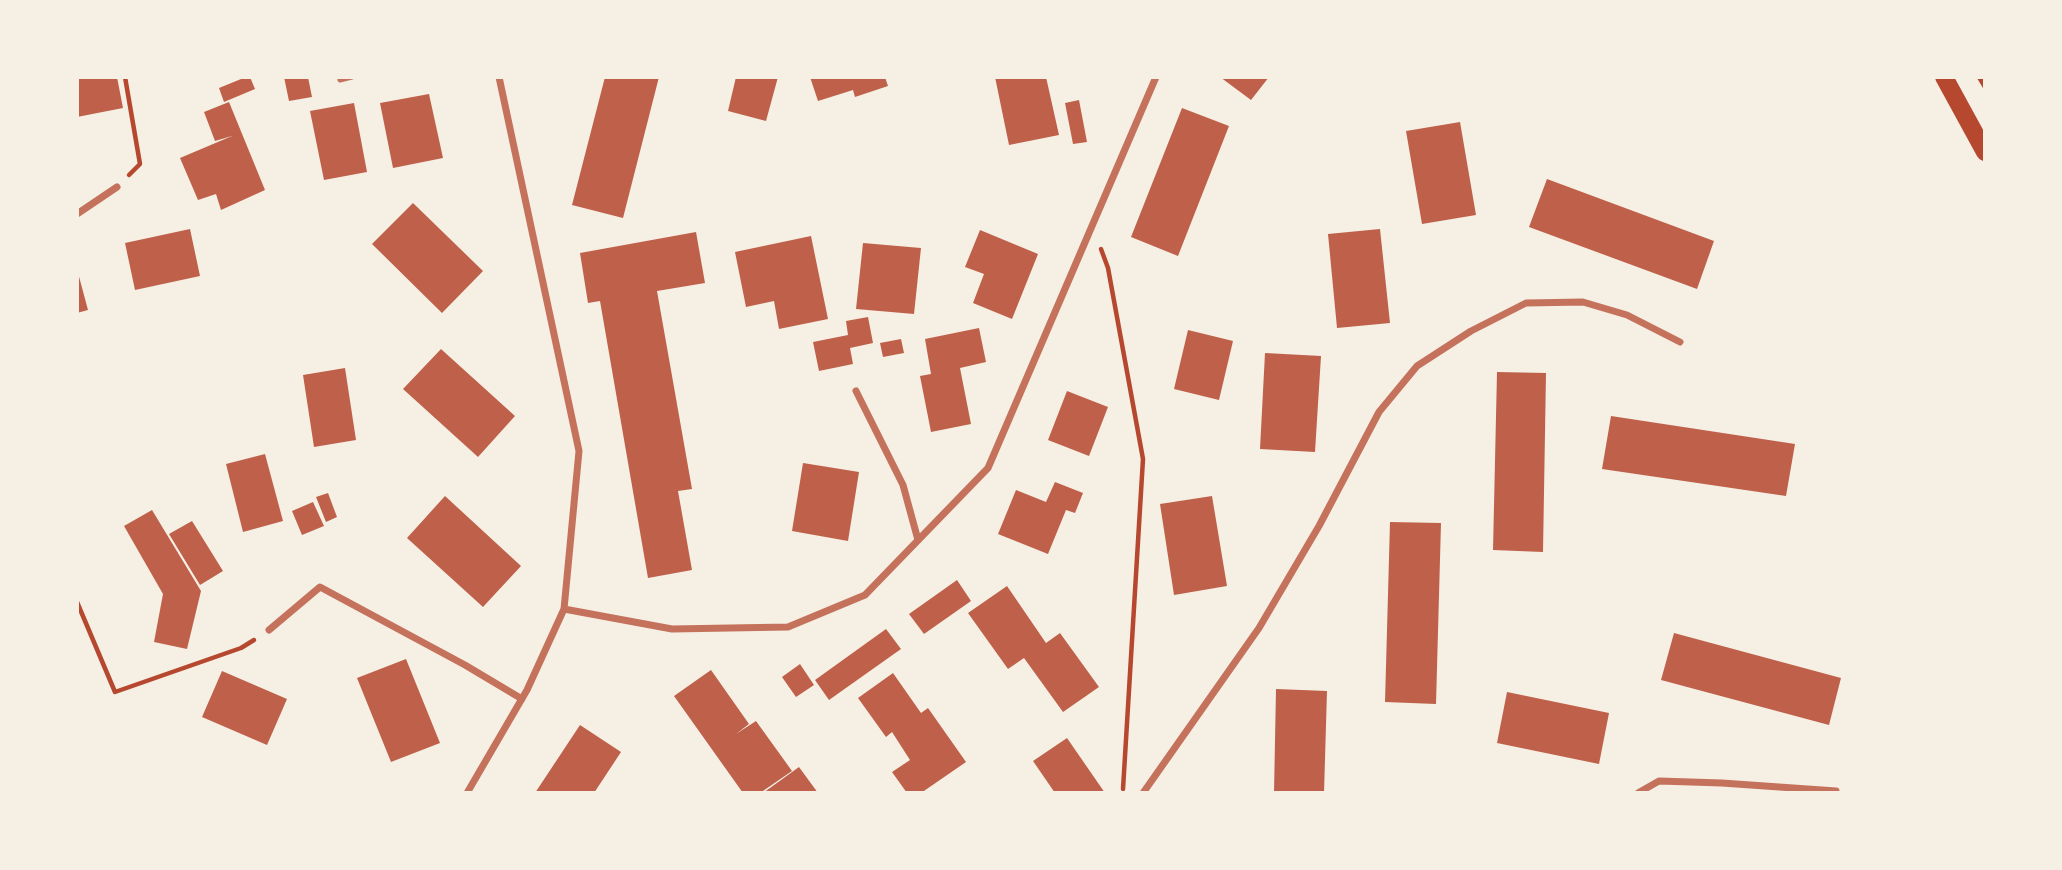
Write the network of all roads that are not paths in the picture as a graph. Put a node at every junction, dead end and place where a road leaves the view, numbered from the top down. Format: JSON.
{"nodes":[{"id":1,"x":352,"y":77,"type":"edge"},
{"id":2,"x":499,"y":77,"type":"edge"},
{"id":3,"x":1156,"y":77,"type":"edge"},
{"id":4,"x":1944,"y":77,"type":"edge"},
{"id":5,"x":340,"y":80,"type":"dead end"},
{"id":6,"x":1985,"y":152,"type":"edge"},
{"id":7,"x":117,"y":187,"type":"road end"},
{"id":8,"x":77,"y":214,"type":"edge"},
{"id":9,"x":1680,"y":342,"type":"dead end"},
{"id":10,"x":856,"y":391,"type":"dead end"},
{"id":11,"x":918,"y":541,"type":"junction"},
{"id":12,"x":565,"y":609,"type":"junction"},
{"id":13,"x":269,"y":630,"type":"road end"},
{"id":14,"x":522,"y":699,"type":"junction"},
{"id":15,"x":1836,"y":791,"type":"dead end"},
{"id":16,"x":467,"y":793,"type":"edge"},
{"id":17,"x":1143,"y":793,"type":"edge"},
{"id":18,"x":1638,"y":793,"type":"edge"}],
"edges":[{"from":1,"to":5,"type":"lane"},
{"from":2,"to":12,"type":"street"},
{"from":3,"to":11,"type":"street"},
{"from":4,"to":6,"type":"main road"},
{"from":7,"to":8,"type":"street"},
{"from":9,"to":17,"type":"street"},
{"from":10,"to":11,"type":"street"},
{"from":11,"to":12,"type":"street"},
{"from":12,"to":14,"type":"street"},
{"from":13,"to":14,"type":"street"},
{"from":14,"to":16,"type":"street"},
{"from":15,"to":18,"type":"street"}]}
